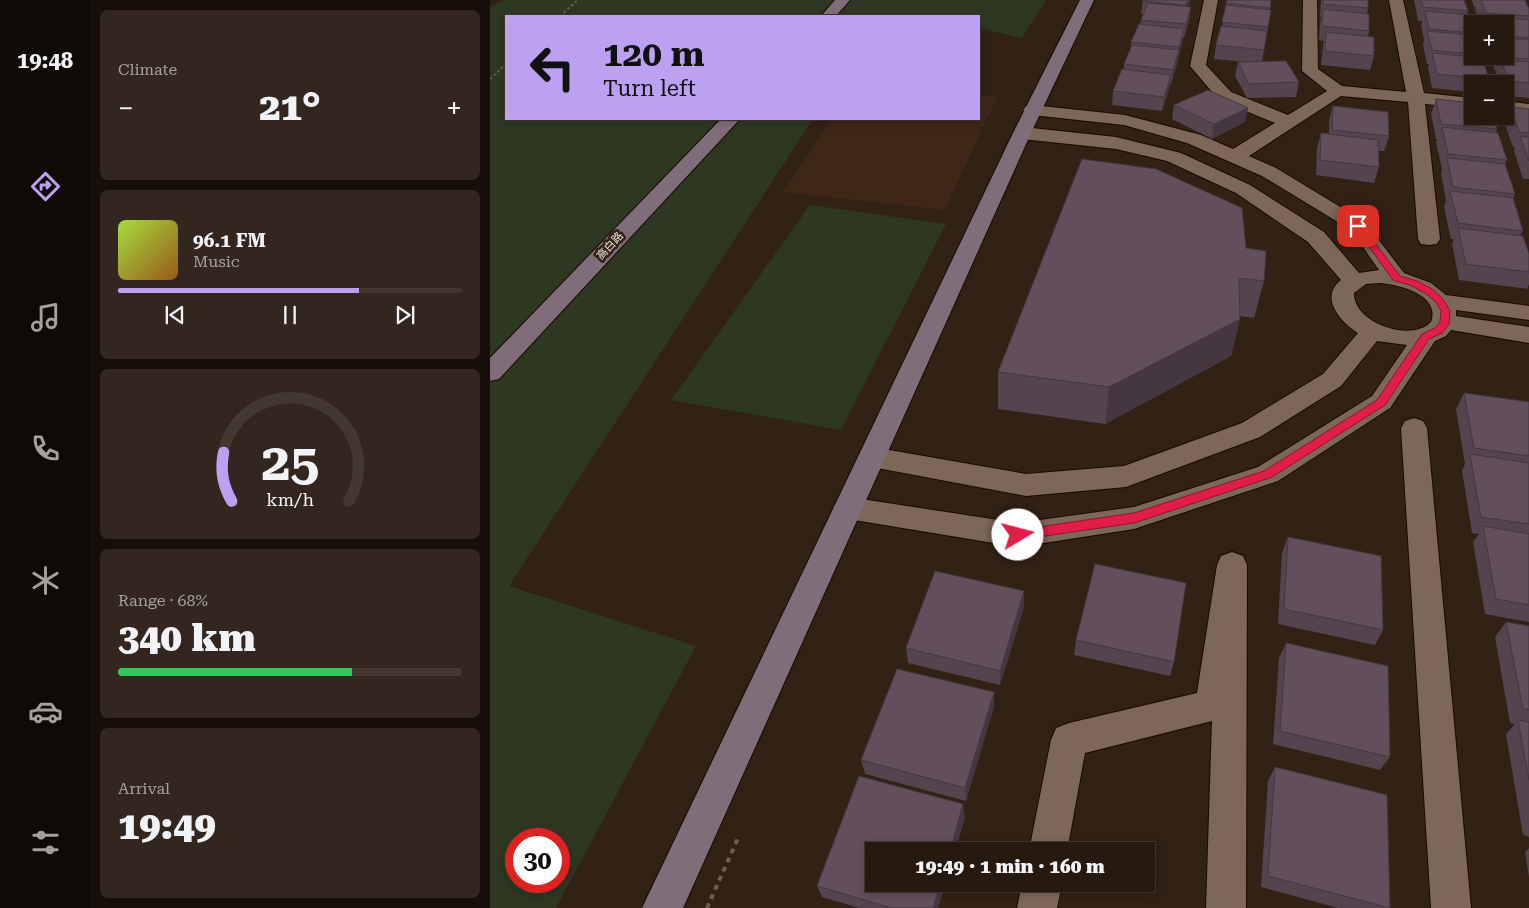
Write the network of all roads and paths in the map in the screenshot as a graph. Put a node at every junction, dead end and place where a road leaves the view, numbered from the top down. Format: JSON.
{"nodes":[{"id":1,"x":578,"y":0,"type":"edge"},
{"id":2,"x":843,"y":0,"type":"edge"},
{"id":3,"x":1087,"y":0,"type":"edge"},
{"id":4,"x":1210,"y":0,"type":"edge"},
{"id":5,"x":1310,"y":0,"type":"edge"},
{"id":6,"x":1396,"y":0,"type":"edge"},
{"id":7,"x":561,"y":15,"type":"edge"},
{"id":8,"x":829,"y":15,"type":"edge"},
{"id":9,"x":505,"y":65,"type":"edge"},
{"id":10,"x":490,"y":79,"type":"edge"},
{"id":11,"x":1338,"y":91,"type":"junction"},
{"id":12,"x":1416,"y":98,"type":"junction"},
{"id":13,"x":1464,"y":102,"type":"edge"},
{"id":14,"x":1514,"y":107,"type":"edge"},
{"id":15,"x":1529,"y":109,"type":"edge"},
{"id":16,"x":730,"y":120,"type":"edge"},
{"id":17,"x":1027,"y":122,"type":"junction"},
{"id":18,"x":1289,"y":122,"type":"junction"},
{"id":19,"x":1234,"y":156,"type":"junction"},
{"id":20,"x":1430,"y":239,"type":"dead end"},
{"id":21,"x":1396,"y":278,"type":"junction"},
{"id":22,"x":1354,"y":281,"type":"junction"},
{"id":23,"x":1529,"y":313,"type":"edge"},
{"id":24,"x":1437,"y":320,"type":"junction"},
{"id":25,"x":1372,"y":331,"type":"junction"},
{"id":26,"x":1529,"y":335,"type":"edge"},
{"id":27,"x":490,"y":373,"type":"edge"},
{"id":28,"x":1414,"y":428,"type":"dead end"},
{"id":29,"x":872,"y":457,"type":"junction"},
{"id":30,"x":848,"y":508,"type":"junction"},
{"id":31,"x":1050,"y":842,"type":"edge"},
{"id":32,"x":1041,"y":892,"type":"edge"},
{"id":33,"x":662,"y":908,"type":"edge"},
{"id":34,"x":1038,"y":908,"type":"edge"},
{"id":35,"x":1226,"y":908,"type":"edge"},
{"id":36,"x":1452,"y":908,"type":"edge"}],
"edges":[{"from":1,"to":7,"type":"path"},
{"from":2,"to":8,"type":"street"},
{"from":3,"to":17,"type":"street"},
{"from":4,"to":18,"type":"street"},
{"from":5,"to":11,"type":"street"},
{"from":6,"to":12,"type":"street"},
{"from":9,"to":10,"type":"path"},
{"from":11,"to":12,"type":"street"},
{"from":11,"to":18,"type":"street"},
{"from":12,"to":13,"type":"street"},
{"from":12,"to":20,"type":"street"},
{"from":14,"to":15,"type":"street"},
{"from":16,"to":27,"type":"street","name":"高白路"},
{"from":17,"to":19,"type":"street"},
{"from":17,"to":22,"type":"street"},
{"from":17,"to":29,"type":"street"},
{"from":18,"to":19,"type":"street"},
{"from":19,"to":21,"type":"street"},
{"from":21,"to":22,"type":"street"},
{"from":21,"to":24,"type":"street"},
{"from":22,"to":25,"type":"street"},
{"from":23,"to":24,"type":"street"},
{"from":24,"to":25,"type":"street"},
{"from":24,"to":26,"type":"street"},
{"from":24,"to":30,"type":"street"},
{"from":25,"to":29,"type":"street"},
{"from":28,"to":36,"type":"street"},
{"from":29,"to":30,"type":"street"},
{"from":30,"to":33,"type":"street"},
{"from":31,"to":35,"type":"street"},
{"from":32,"to":34,"type":"street"}]}
